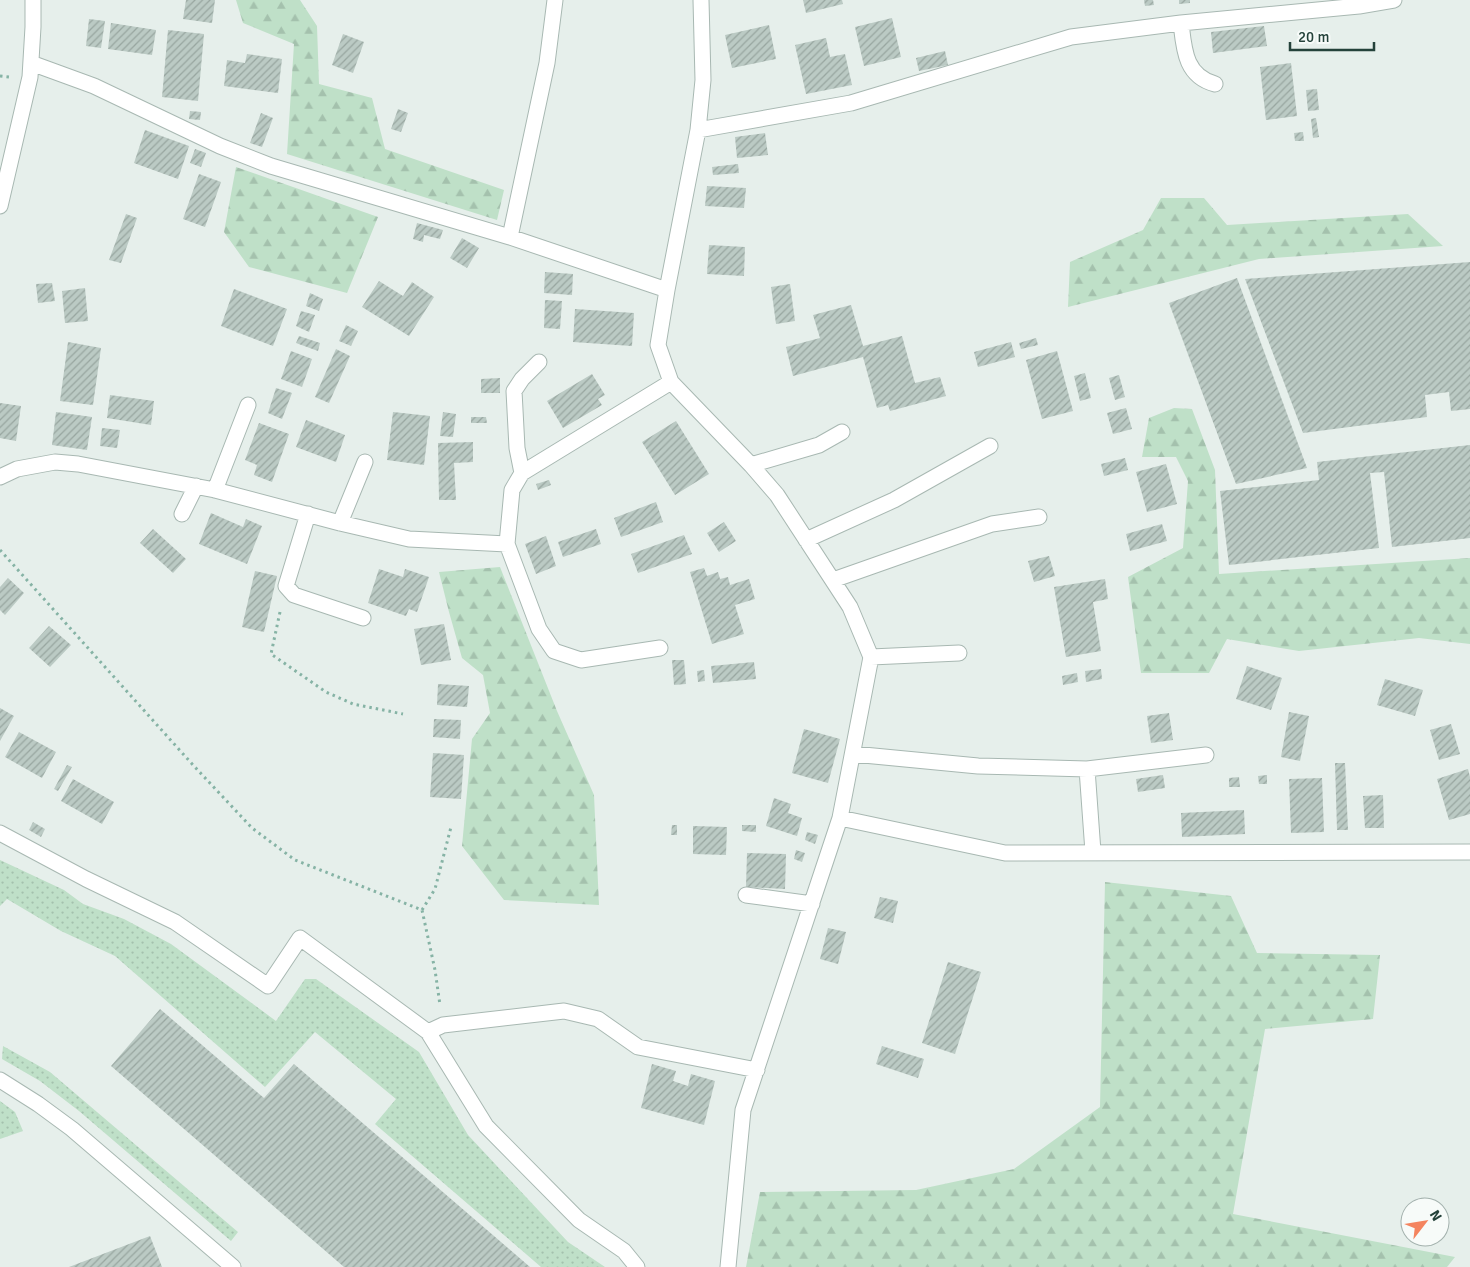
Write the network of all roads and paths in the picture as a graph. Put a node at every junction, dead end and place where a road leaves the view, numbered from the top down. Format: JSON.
{"nodes":[{"id":1,"x":33,"y":0,"type":"edge"},
{"id":2,"x":555,"y":0,"type":"edge"},
{"id":3,"x":701,"y":0,"type":"edge"},
{"id":4,"x":1394,"y":0,"type":"edge"},
{"id":5,"x":1181,"y":23,"type":"junction"},
{"id":6,"x":32,"y":63,"type":"junction"},
{"id":7,"x":1215,"y":84,"type":"dead end"},
{"id":8,"x":698,"y":130,"type":"junction"},
{"id":9,"x":0,"y":206,"type":"edge"},
{"id":10,"x":510,"y":237,"type":"junction"},
{"id":11,"x":668,"y":290,"type":"junction"},
{"id":12,"x":539,"y":362,"type":"dead end"},
{"id":13,"x":671,"y":382,"type":"junction"},
{"id":14,"x":248,"y":405,"type":"dead end"},
{"id":15,"x":842,"y":432,"type":"dead end"},
{"id":16,"x":990,"y":446,"type":"dead end"},
{"id":17,"x":366,"y":462,"type":"dead end"},
{"id":18,"x":751,"y":465,"type":"junction"},
{"id":19,"x":522,"y":473,"type":"junction"},
{"id":20,"x":0,"y":478,"type":"edge"},
{"id":21,"x":196,"y":486,"type":"junction"},
{"id":22,"x":216,"y":490,"type":"junction"},
{"id":23,"x":182,"y":514,"type":"dead end"},
{"id":24,"x":308,"y":514,"type":"junction"},
{"id":25,"x":1039,"y":517,"type":"dead end"},
{"id":26,"x":340,"y":523,"type":"junction"},
{"id":27,"x":806,"y":540,"type":"junction"},
{"id":28,"x":508,"y":544,"type":"junction"},
{"id":29,"x":0,"y":550,"type":"edge"},
{"id":30,"x":833,"y":580,"type":"junction"},
{"id":31,"x":286,"y":586,"type":"junction"},
{"id":32,"x":363,"y":618,"type":"dead end"},
{"id":33,"x":660,"y":648,"type":"dead end"},
{"id":34,"x":959,"y":653,"type":"dead end"},
{"id":35,"x":871,"y":657,"type":"junction"},
{"id":36,"x":403,"y":714,"type":"dead end"},
{"id":37,"x":853,"y":754,"type":"junction"},
{"id":38,"x":1206,"y":755,"type":"dead end"},
{"id":39,"x":1087,"y":769,"type":"junction"},
{"id":40,"x":840,"y":818,"type":"junction"},
{"id":41,"x":451,"y":827,"type":"dead end"},
{"id":42,"x":0,"y":833,"type":"edge"},
{"id":43,"x":1093,"y":852,"type":"junction"},
{"id":44,"x":1470,"y":852,"type":"edge"},
{"id":45,"x":746,"y":895,"type":"dead end"},
{"id":46,"x":812,"y":904,"type":"junction"},
{"id":47,"x":422,"y":910,"type":"junction"},
{"id":48,"x":443,"y":1025,"type":"junction"},
{"id":49,"x":428,"y":1032,"type":"junction"},
{"id":50,"x":757,"y":1070,"type":"junction"},
{"id":51,"x":0,"y":1080,"type":"edge"},
{"id":52,"x":233,"y":1267,"type":"edge"},
{"id":53,"x":637,"y":1267,"type":"edge"},
{"id":54,"x":728,"y":1267,"type":"edge"}],
"edges":[{"from":1,"to":6,"type":"street"},
{"from":2,"to":10,"type":"street"},
{"from":3,"to":8,"type":"street"},
{"from":4,"to":5,"type":"street"},
{"from":5,"to":7,"type":"street"},
{"from":5,"to":8,"type":"street"},
{"from":6,"to":9,"type":"street"},
{"from":6,"to":10,"type":"street"},
{"from":8,"to":11,"type":"street"},
{"from":10,"to":11,"type":"street"},
{"from":11,"to":13,"type":"street"},
{"from":12,"to":19,"type":"street"},
{"from":13,"to":18,"type":"street"},
{"from":13,"to":19,"type":"street"},
{"from":14,"to":22,"type":"street"},
{"from":15,"to":18,"type":"street"},
{"from":16,"to":27,"type":"street"},
{"from":17,"to":26,"type":"street"},
{"from":18,"to":27,"type":"street"},
{"from":19,"to":28,"type":"street"},
{"from":20,"to":21,"type":"street"},
{"from":21,"to":22,"type":"street"},
{"from":21,"to":23,"type":"street"},
{"from":22,"to":24,"type":"street"},
{"from":24,"to":26,"type":"street"},
{"from":24,"to":31,"type":"street"},
{"from":25,"to":30,"type":"street"},
{"from":26,"to":28,"type":"street"},
{"from":27,"to":30,"type":"street"},
{"from":28,"to":33,"type":"street"},
{"from":29,"to":47,"type":"path"},
{"from":30,"to":35,"type":"street"},
{"from":31,"to":32,"type":"street"},
{"from":31,"to":36,"type":"path"},
{"from":34,"to":35,"type":"street"},
{"from":35,"to":37,"type":"street"},
{"from":37,"to":39,"type":"street"},
{"from":37,"to":40,"type":"street"},
{"from":38,"to":39,"type":"street"},
{"from":39,"to":43,"type":"street"},
{"from":40,"to":43,"type":"street"},
{"from":40,"to":46,"type":"street"},
{"from":41,"to":47,"type":"path"},
{"from":42,"to":49,"type":"street"},
{"from":43,"to":44,"type":"street"},
{"from":45,"to":46,"type":"street"},
{"from":46,"to":50,"type":"street"},
{"from":47,"to":48,"type":"path"},
{"from":48,"to":49,"type":"street"},
{"from":48,"to":50,"type":"street"},
{"from":49,"to":53,"type":"street"},
{"from":50,"to":54,"type":"street"},
{"from":51,"to":52,"type":"street"}]}
